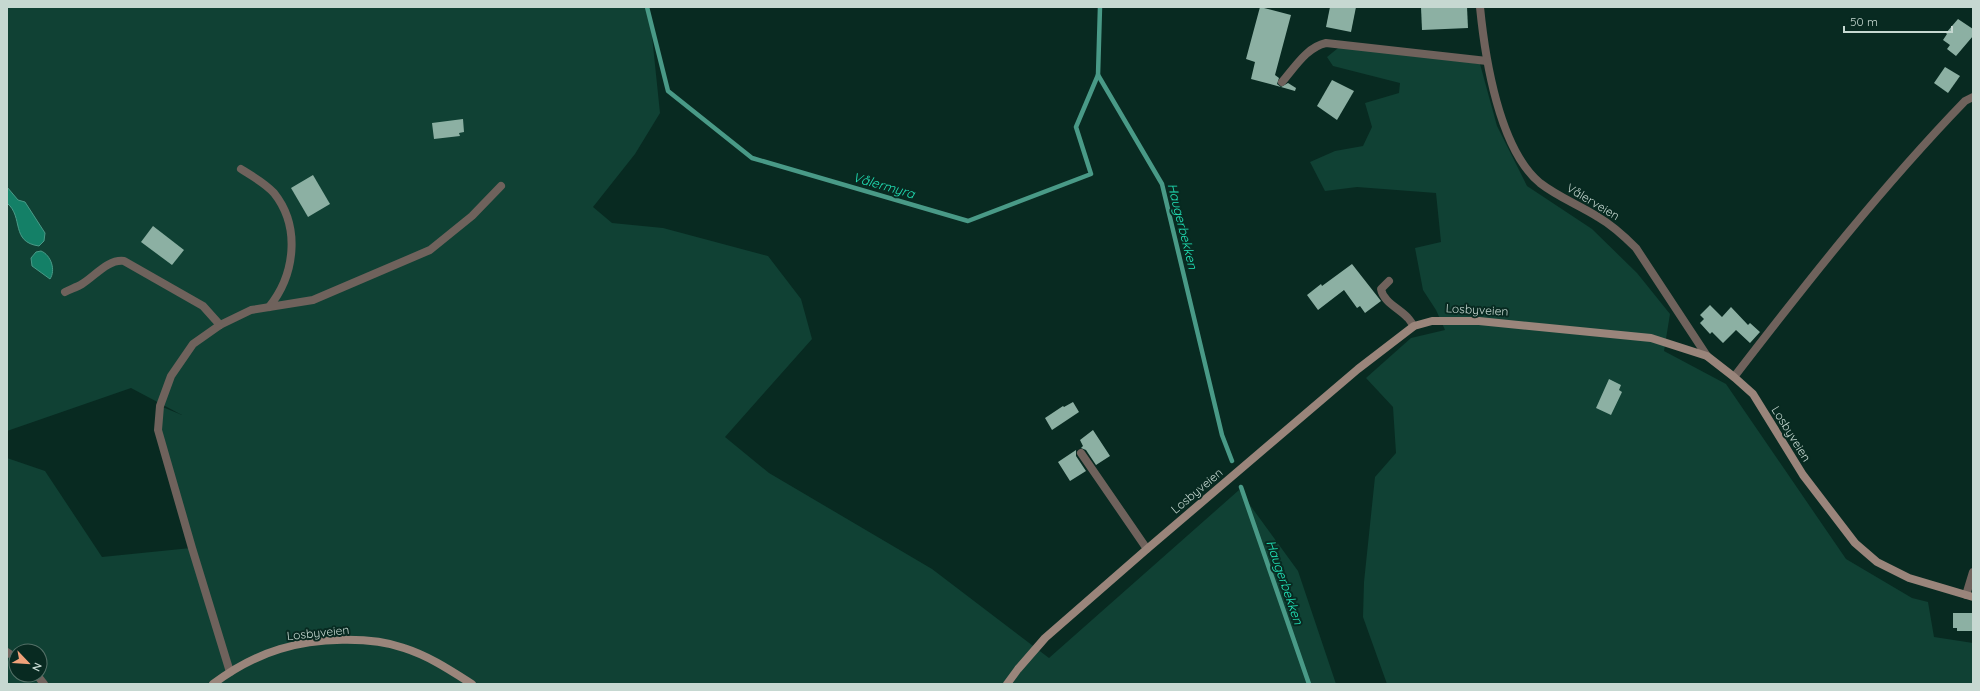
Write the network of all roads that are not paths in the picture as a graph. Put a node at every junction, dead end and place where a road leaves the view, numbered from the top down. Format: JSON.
{"nodes":[{"id":1,"x":1480,"y":7,"type":"edge"},
{"id":2,"x":1487,"y":61,"type":"junction"},
{"id":3,"x":1282,"y":82,"type":"dead end"},
{"id":4,"x":1973,"y":97,"type":"edge"},
{"id":5,"x":241,"y":170,"type":"dead end"},
{"id":6,"x":501,"y":186,"type":"dead end"},
{"id":7,"x":1389,"y":281,"type":"dead end"},
{"id":8,"x":65,"y":292,"type":"dead end"},
{"id":9,"x":269,"y":307,"type":"junction"},
{"id":10,"x":220,"y":325,"type":"junction"},
{"id":11,"x":1414,"y":326,"type":"junction"},
{"id":12,"x":1707,"y":356,"type":"junction"},
{"id":13,"x":1734,"y":377,"type":"junction"},
{"id":14,"x":1081,"y":453,"type":"dead end"},
{"id":15,"x":1147,"y":549,"type":"junction"},
{"id":16,"x":1973,"y":572,"type":"edge"},
{"id":17,"x":1970,"y":596,"type":"edge"},
{"id":18,"x":230,"y":672,"type":"junction"},
{"id":19,"x":213,"y":684,"type":"edge"},
{"id":20,"x":472,"y":684,"type":"edge"},
{"id":21,"x":1007,"y":684,"type":"edge"}],
"edges":[{"from":1,"to":2,"type":"street","name":"Vålerveien"},
{"from":2,"to":3,"type":"street"},
{"from":2,"to":12,"type":"street","name":"Vålerveien"},
{"from":4,"to":13,"type":"street"},
{"from":5,"to":9,"type":"street"},
{"from":6,"to":9,"type":"street"},
{"from":7,"to":11,"type":"street"},
{"from":8,"to":10,"type":"street"},
{"from":9,"to":10,"type":"street"},
{"from":10,"to":18,"type":"street"},
{"from":11,"to":12,"type":"main road","name":"Losbyveien"},
{"from":11,"to":15,"type":"main road","name":"Losbyveien"},
{"from":12,"to":13,"type":"main road","name":"Losbyveien"},
{"from":13,"to":17,"type":"main road","name":"Losbyveien"},
{"from":14,"to":15,"type":"street"},
{"from":15,"to":21,"type":"main road","name":"Losbyveien"},
{"from":16,"to":17,"type":"street"},
{"from":18,"to":19,"type":"main road","name":"Losbyveien"},
{"from":18,"to":20,"type":"main road","name":"Losbyveien"}]}
